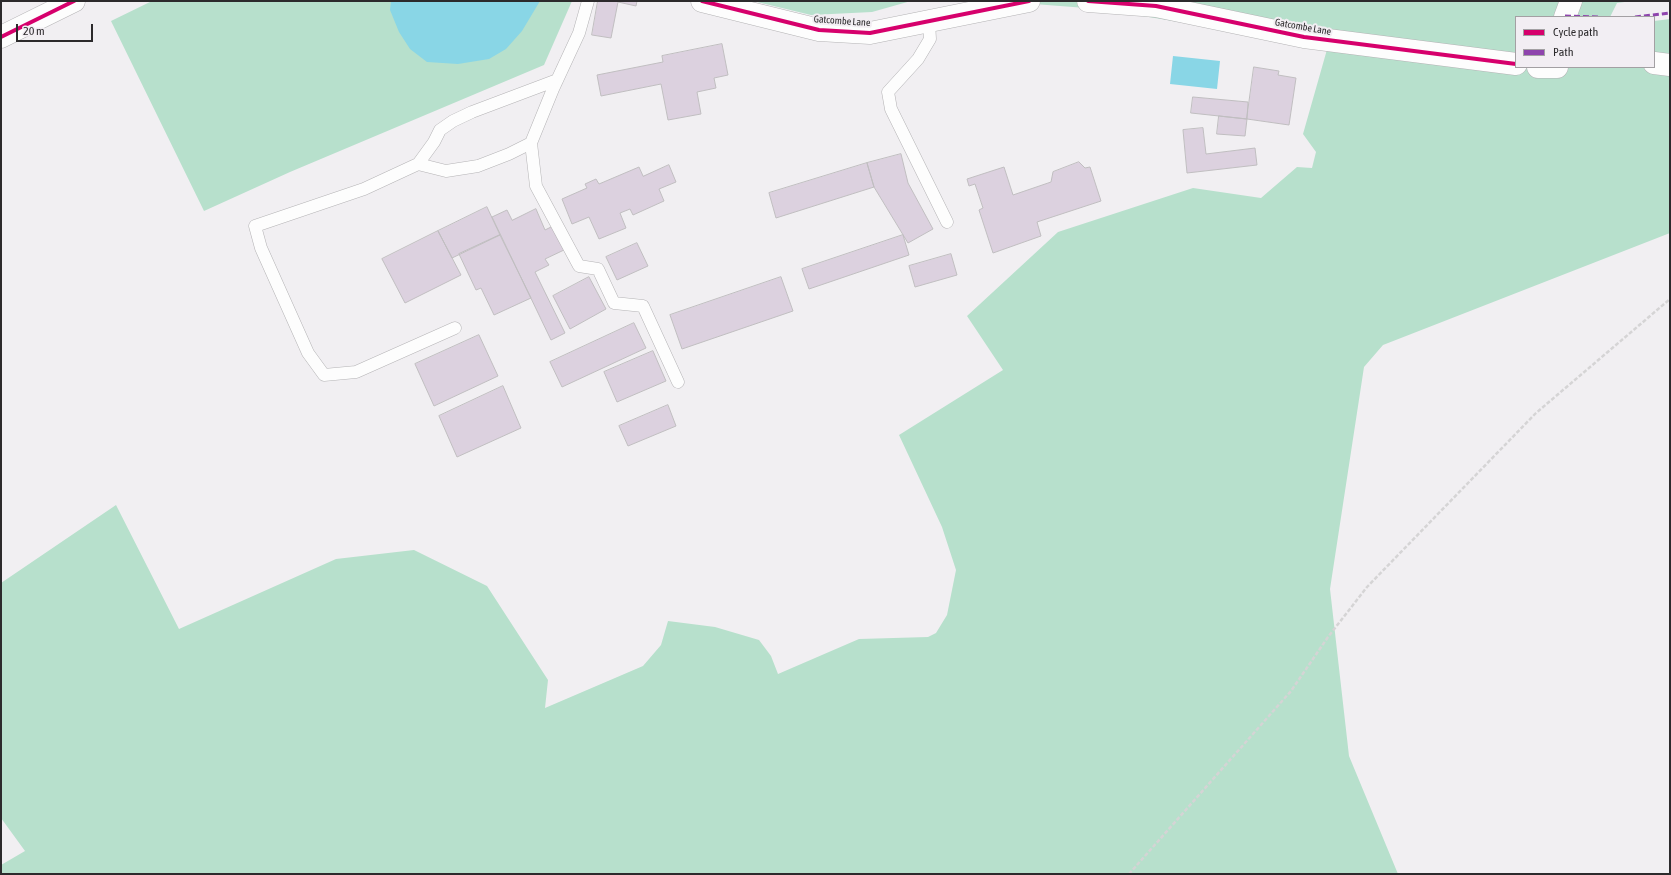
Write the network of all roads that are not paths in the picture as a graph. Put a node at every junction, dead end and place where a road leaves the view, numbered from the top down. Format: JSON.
{"nodes":[{"id":1,"x":74,"y":1,"type":"edge"},
{"id":2,"x":588,"y":1,"type":"edge"},
{"id":3,"x":702,"y":1,"type":"edge"},
{"id":4,"x":1029,"y":1,"type":"edge"},
{"id":5,"x":1088,"y":1,"type":"edge"},
{"id":6,"x":1571,"y":1,"type":"edge"},
{"id":7,"x":1565,"y":16,"type":"edge"},
{"id":8,"x":928,"y":22,"type":"junction"},
{"id":9,"x":1,"y":37,"type":"edge"},
{"id":10,"x":1655,"y":63,"type":"edge"},
{"id":11,"x":1515,"y":64,"type":"edge"},
{"id":12,"x":1670,"y":65,"type":"edge"},
{"id":13,"x":557,"y":80,"type":"junction"},
{"id":14,"x":531,"y":143,"type":"junction"},
{"id":15,"x":418,"y":164,"type":"junction"},
{"id":16,"x":947,"y":222,"type":"dead end"},
{"id":17,"x":455,"y":328,"type":"dead end"},
{"id":18,"x":678,"y":382,"type":"dead end"}],
"edges":[{"from":1,"to":9,"type":"street"},
{"from":2,"to":13,"type":"lane"},
{"from":3,"to":8,"type":"street","name":"Gatcombe Lane"},
{"from":4,"to":8,"type":"street","name":"Gatcombe Lane"},
{"from":5,"to":11,"type":"street","name":"Gatcombe Lane"},
{"from":6,"to":7,"type":"street"},
{"from":8,"to":16,"type":"lane"},
{"from":10,"to":12,"type":"street"},
{"from":13,"to":14,"type":"lane"},
{"from":13,"to":15,"type":"lane"},
{"from":14,"to":15,"type":"lane"},
{"from":14,"to":18,"type":"lane"},
{"from":15,"to":17,"type":"lane"}]}
